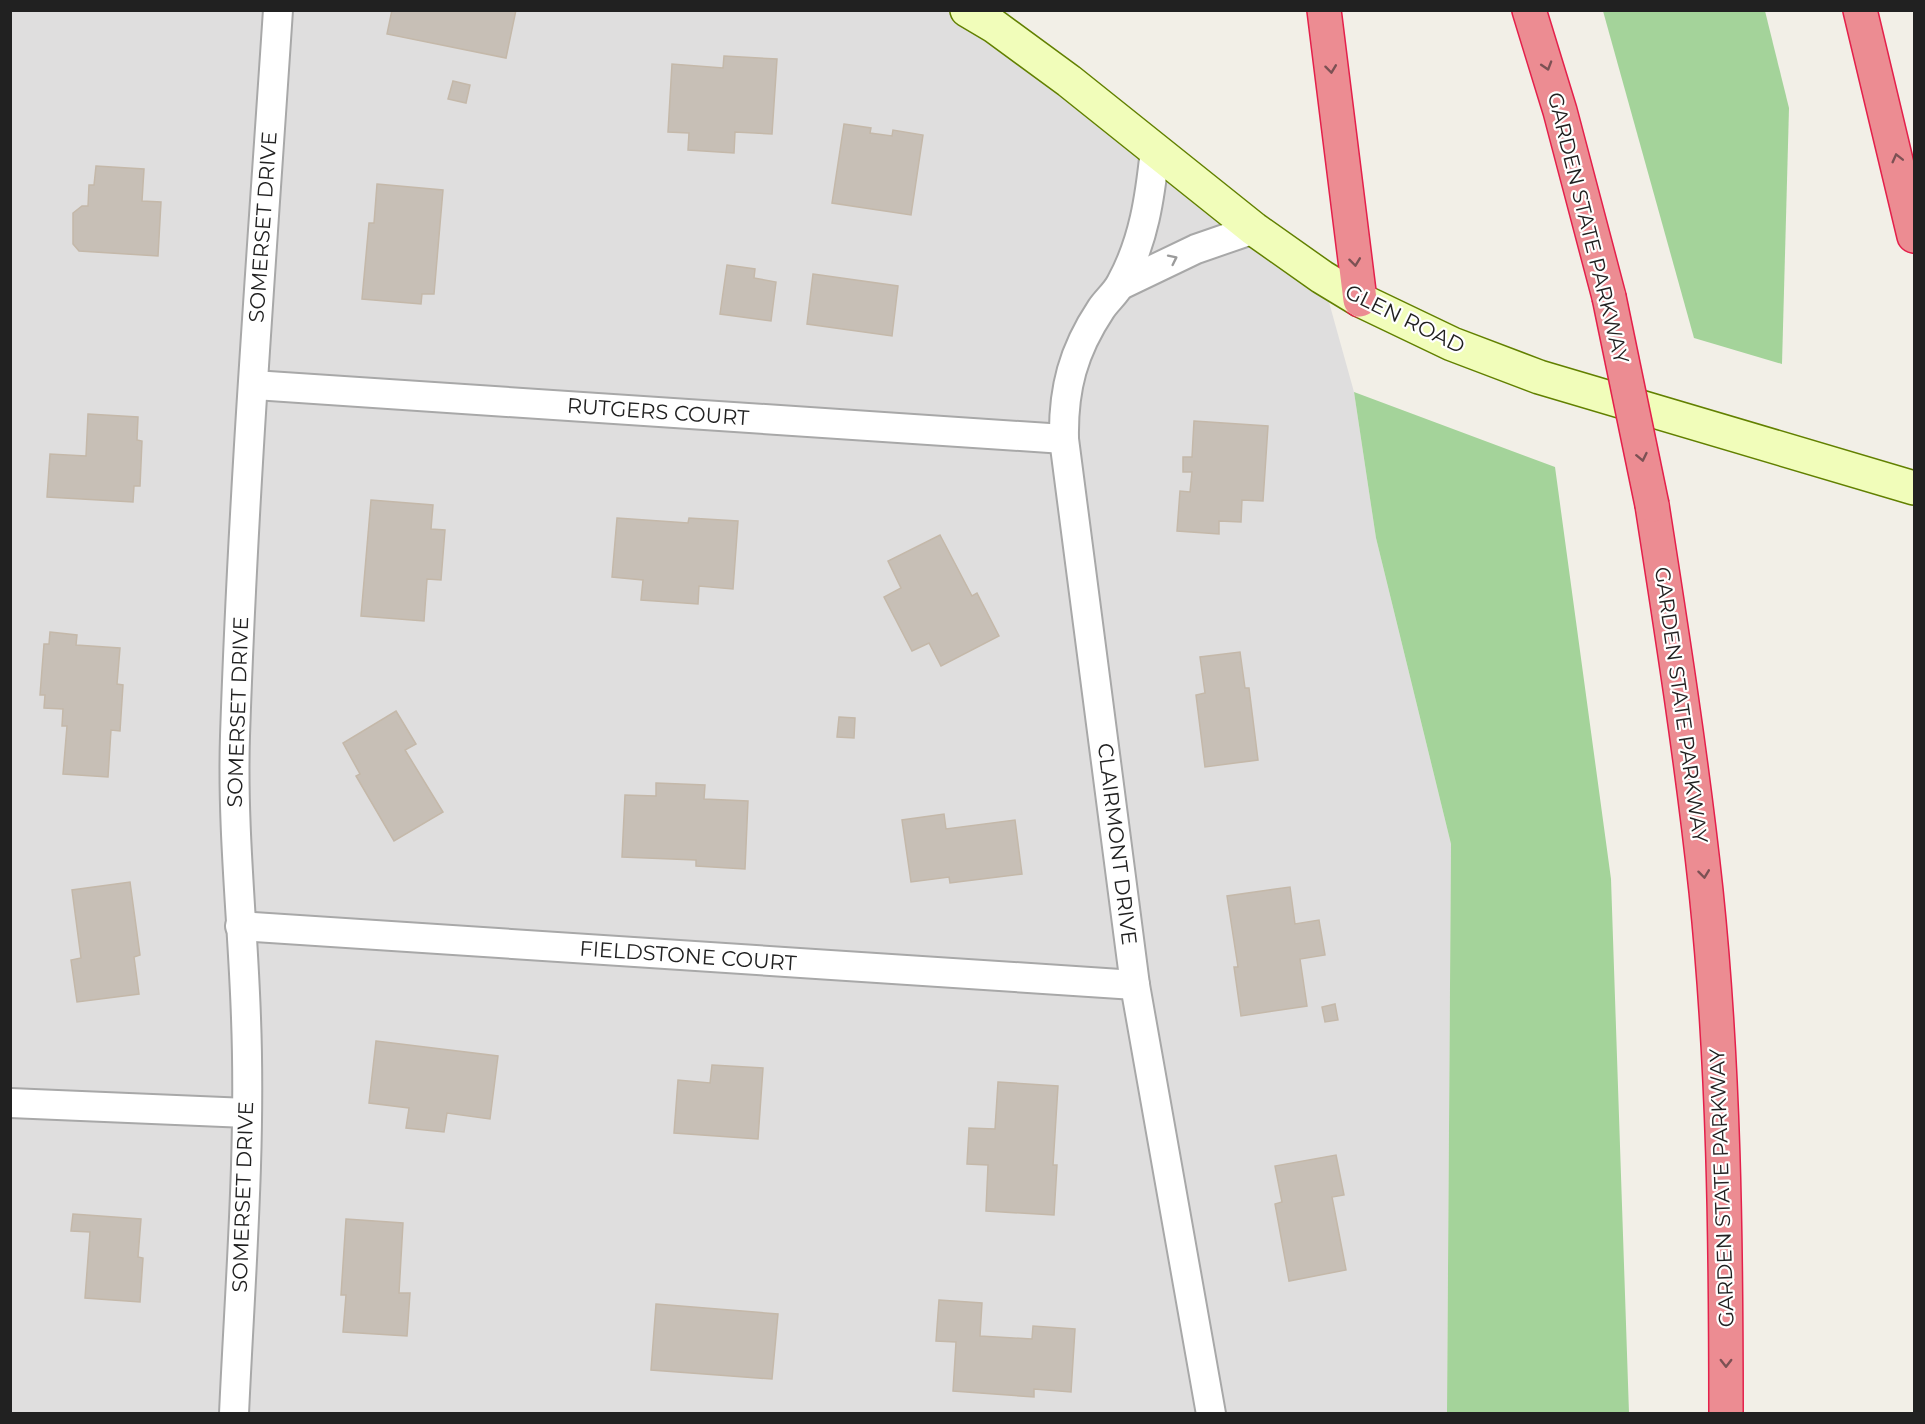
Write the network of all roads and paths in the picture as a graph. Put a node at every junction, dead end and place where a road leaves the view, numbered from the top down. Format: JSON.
{"nodes":[{"id":1,"x":278,"y":10,"type":"edge"},
{"id":2,"x":967,"y":10,"type":"edge"},
{"id":3,"x":1324,"y":10,"type":"edge"},
{"id":4,"x":1529,"y":10,"type":"edge"},
{"id":5,"x":1860,"y":10,"type":"edge"},
{"id":6,"x":1155,"y":150,"type":"junction"},
{"id":7,"x":1254,"y":229,"type":"junction"},
{"id":8,"x":1914,"y":236,"type":"edge"},
{"id":9,"x":1120,"y":285,"type":"junction"},
{"id":10,"x":1360,"y":300,"type":"junction"},
{"id":11,"x":253,"y":385,"type":"junction"},
{"id":12,"x":1064,"y":439,"type":"junction"},
{"id":13,"x":1914,"y":488,"type":"edge"},
{"id":14,"x":240,"y":926,"type":"junction"},
{"id":15,"x":1135,"y":985,"type":"junction"},
{"id":16,"x":10,"y":1103,"type":"edge"},
{"id":17,"x":247,"y":1113,"type":"junction"},
{"id":18,"x":234,"y":1413,"type":"edge"},
{"id":19,"x":1211,"y":1413,"type":"edge"},
{"id":20,"x":1726,"y":1413,"type":"edge"}],
"edges":[{"from":1,"to":11,"type":"street","name":"SOMERSET DRIVE"},
{"from":2,"to":6,"type":"main road","name":"GLEN ROAD"},
{"from":3,"to":10,"type":"highway","one_way":true},
{"from":4,"to":20,"type":"highway","name":"GARDEN STATE PARKWAY","one_way":true,"bridge":true},
{"from":8,"to":5,"type":"highway","one_way":true},
{"from":6,"to":7,"type":"main road","name":"GLEN ROAD"},
{"from":6,"to":9,"type":"street","name":"CLAIRMONT DRIVE"},
{"from":9,"to":7,"type":"street","name":"CLAIRMONT DRIVE","one_way":true},
{"from":7,"to":10,"type":"main road","name":"GLEN ROAD"},
{"from":9,"to":12,"type":"street","name":"CLAIRMONT DRIVE"},
{"from":10,"to":13,"type":"main road","name":"GLEN ROAD"},
{"from":11,"to":12,"type":"street","name":"RUTGERS COURT"},
{"from":11,"to":14,"type":"street","name":"SOMERSET DRIVE"},
{"from":12,"to":15,"type":"street","name":"CLAIRMONT DRIVE"},
{"from":14,"to":15,"type":"street","name":"FIELDSTONE COURT"},
{"from":14,"to":17,"type":"street","name":"SOMERSET DRIVE"},
{"from":15,"to":19,"type":"street","name":"CLAIRMONT DRIVE"},
{"from":16,"to":17,"type":"street"},
{"from":17,"to":18,"type":"street","name":"SOMERSET DRIVE"}]}
